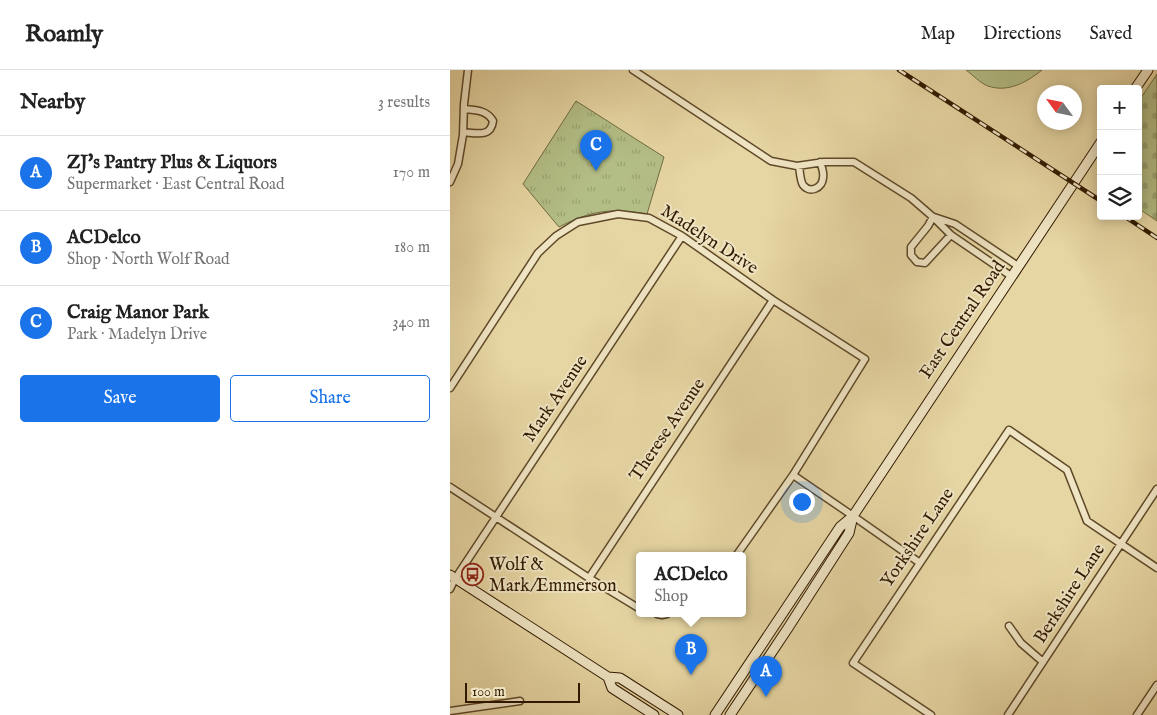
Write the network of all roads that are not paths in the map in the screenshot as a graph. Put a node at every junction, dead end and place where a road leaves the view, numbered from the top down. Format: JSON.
{"nodes":[{"id":1,"x":468,"y":70,"type":"edge"},
{"id":2,"x":633,"y":70,"type":"edge"},
{"id":3,"x":1148,"y":70,"type":"edge"},
{"id":4,"x":1139,"y":85,"type":"edge"},
{"id":5,"x":464,"y":109,"type":"junction"},
{"id":6,"x":464,"y":132,"type":"junction"},
{"id":7,"x":1097,"y":148,"type":"edge"},
{"id":8,"x":820,"y":162,"type":"junction"},
{"id":9,"x":799,"y":166,"type":"junction"},
{"id":10,"x":450,"y":182,"type":"edge"},
{"id":11,"x":933,"y":217,"type":"junction"},
{"id":12,"x":682,"y":236,"type":"junction"},
{"id":13,"x":951,"y":236,"type":"junction"},
{"id":14,"x":1018,"y":266,"type":"junction"},
{"id":15,"x":1011,"y":276,"type":"junction"},
{"id":16,"x":773,"y":300,"type":"junction"},
{"id":17,"x":450,"y":388,"type":"edge"},
{"id":18,"x":793,"y":475,"type":"junction"},
{"id":19,"x":450,"y":488,"type":"edge"},
{"id":20,"x":1157,"y":489,"type":"edge"},
{"id":21,"x":853,"y":516,"type":"junction"},
{"id":22,"x":495,"y":517,"type":"junction"},
{"id":23,"x":1120,"y":544,"type":"junction"},
{"id":24,"x":739,"y":552,"type":"edge"},
{"id":25,"x":920,"y":563,"type":"junction"},
{"id":26,"x":1157,"y":568,"type":"edge"},
{"id":27,"x":453,"y":577,"type":"edge"},
{"id":28,"x":589,"y":578,"type":"junction"},
{"id":29,"x":450,"y":589,"type":"edge"},
{"id":30,"x":636,"y":607,"type":"edge"},
{"id":31,"x":1009,"y":626,"type":"dead end"},
{"id":32,"x":1044,"y":662,"type":"junction"},
{"id":33,"x":608,"y":677,"type":"junction"},
{"id":34,"x":1156,"y":689,"type":"edge"},
{"id":35,"x":520,"y":701,"type":"dead end"},
{"id":36,"x":450,"y":711,"type":"edge"},
{"id":37,"x":654,"y":715,"type":"edge"},
{"id":38,"x":678,"y":715,"type":"edge"},
{"id":39,"x":714,"y":715,"type":"edge"},
{"id":40,"x":730,"y":715,"type":"edge"},
{"id":41,"x":931,"y":715,"type":"edge"},
{"id":42,"x":1008,"y":715,"type":"edge"},
{"id":43,"x":1137,"y":715,"type":"edge"}],
"edges":[{"from":1,"to":5,"type":"street"},
{"from":2,"to":9,"type":"street"},
{"from":3,"to":4,"type":"main road"},
{"from":5,"to":6,"type":"street"},
{"from":5,"to":6,"type":"street"},
{"from":6,"to":10,"type":"street"},
{"from":7,"to":14,"type":"main road","name":"East Central Road"},
{"from":8,"to":9,"type":"street"},
{"from":8,"to":9,"type":"street"},
{"from":8,"to":11,"type":"street"},
{"from":11,"to":13,"type":"street"},
{"from":11,"to":13,"type":"street"},
{"from":11,"to":14,"type":"street"},
{"from":12,"to":16,"type":"street","name":"Madelyn Drive"},
{"from":12,"to":17,"type":"street","name":"Madelyn Drive"},
{"from":12,"to":22,"type":"street","name":"Mark Avenue"},
{"from":13,"to":15,"type":"street"},
{"from":14,"to":15,"type":"main road","name":"East Central Road"},
{"from":15,"to":21,"type":"main road","name":"East Central Road"},
{"from":16,"to":18,"type":"street","name":"Madelyn Drive"},
{"from":16,"to":28,"type":"street","name":"Therese Avenue"},
{"from":18,"to":21,"type":"street"},
{"from":18,"to":24,"type":"street"},
{"from":19,"to":22,"type":"street"},
{"from":20,"to":23,"type":"street","name":"Berkshire Lane"},
{"from":21,"to":25,"type":"street"},
{"from":21,"to":39,"type":"main road","name":"East Central Road"},
{"from":21,"to":40,"type":"main road","name":"East Central Road"},
{"from":22,"to":27,"type":"street","name":"Mark Avenue"},
{"from":22,"to":28,"type":"street"},
{"from":23,"to":25,"type":"street","name":"Yorkshire Lane"},
{"from":23,"to":26,"type":"street"},
{"from":23,"to":32,"type":"street","name":"Berkshire Lane"},
{"from":25,"to":41,"type":"street","name":"Yorkshire Lane"},
{"from":27,"to":29,"type":"street","name":"Mark Avenue"},
{"from":27,"to":33,"type":"main road"},
{"from":28,"to":30,"type":"street"},
{"from":31,"to":32,"type":"street"},
{"from":32,"to":42,"type":"street","name":"Berkshire Lane"},
{"from":33,"to":37,"type":"main road"},
{"from":33,"to":38,"type":"main road"},
{"from":34,"to":43,"type":"street"},
{"from":35,"to":36,"type":"street"}]}
